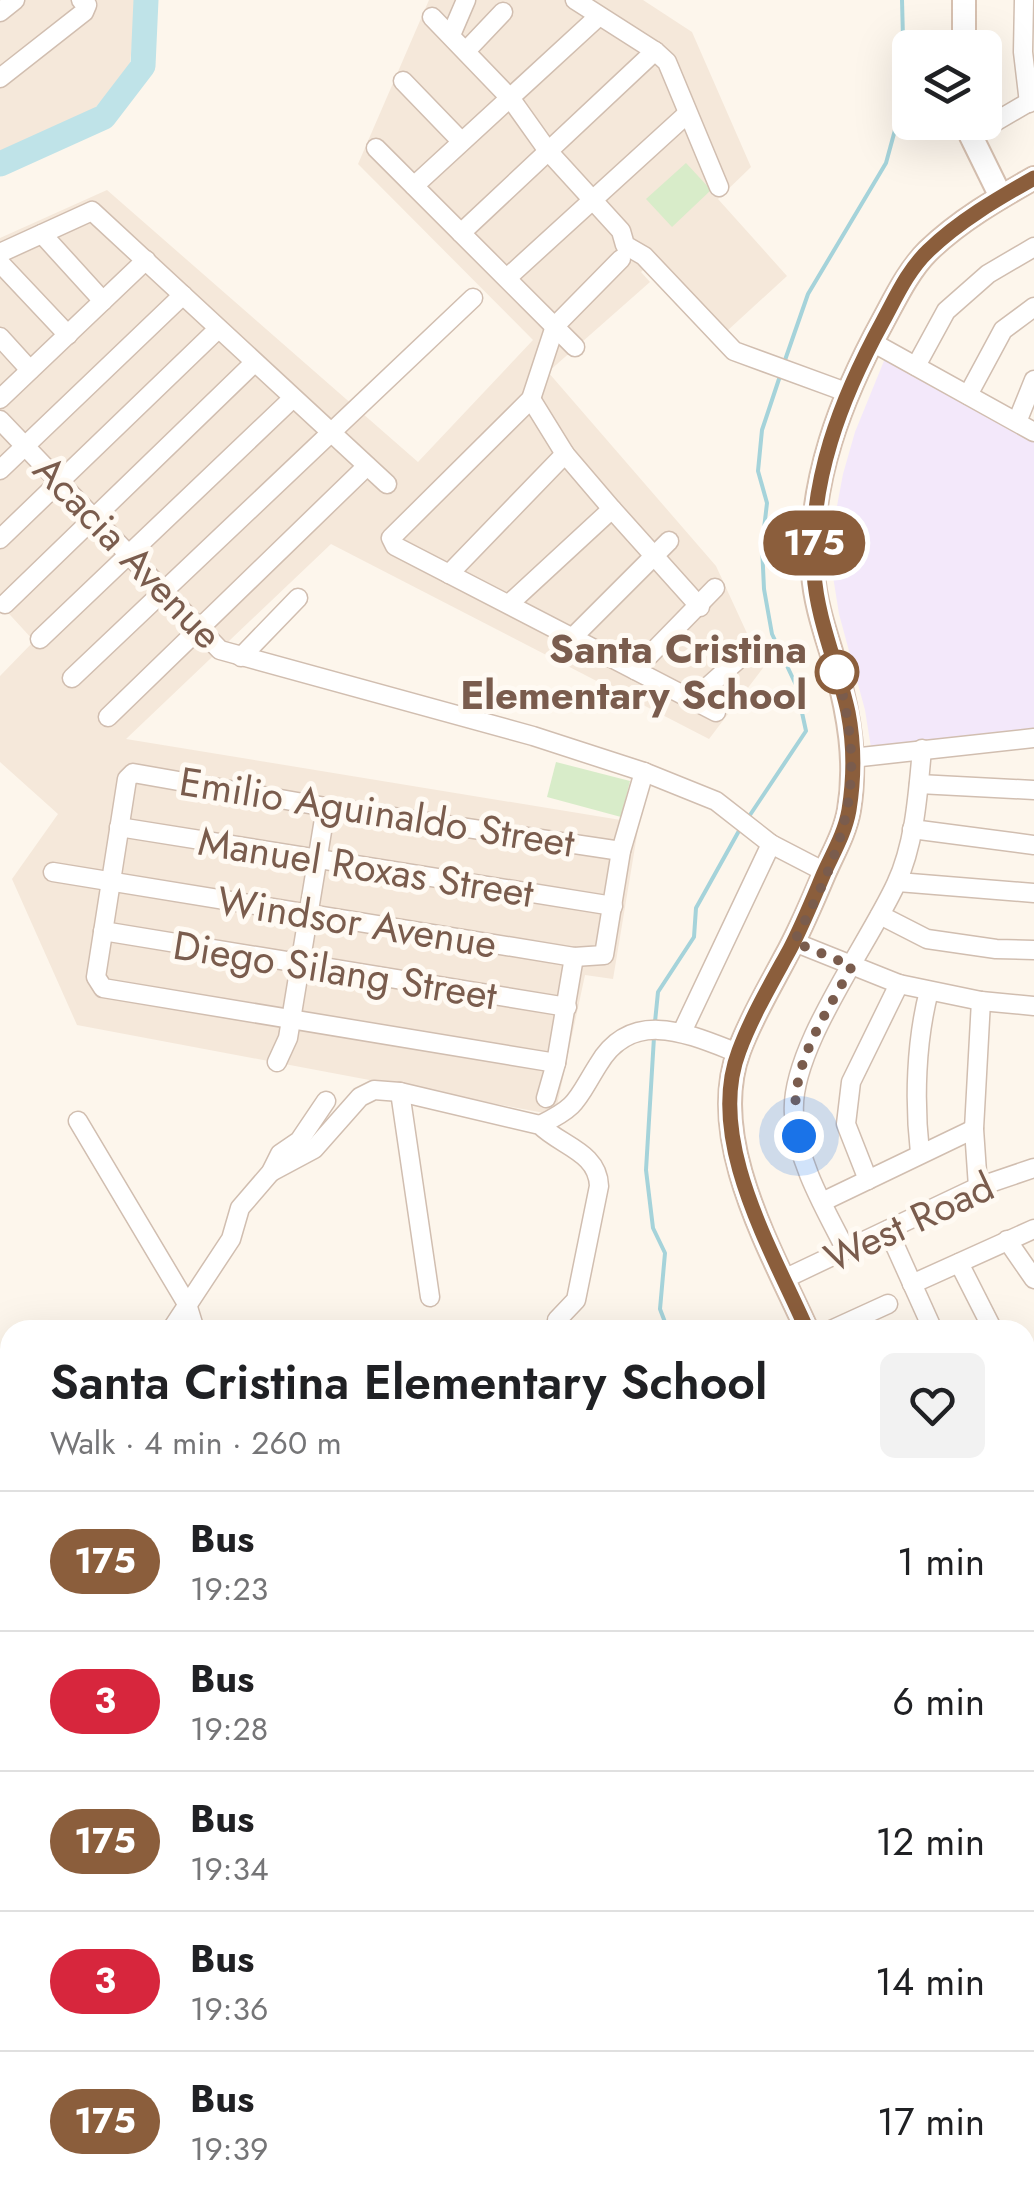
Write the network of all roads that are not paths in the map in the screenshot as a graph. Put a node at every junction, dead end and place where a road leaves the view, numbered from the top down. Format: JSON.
{"nodes":[{"id":1,"x":15,"y":0,"type":"edge"},
{"id":2,"x":81,"y":0,"type":"edge"},
{"id":3,"x":466,"y":0,"type":"edge"},
{"id":4,"x":576,"y":0,"type":"edge"},
{"id":5,"x":964,"y":0,"type":"edge"},
{"id":6,"x":1024,"y":0,"type":"edge"},
{"id":7,"x":0,"y":12,"type":"edge"},
{"id":8,"x":502,"y":12,"type":"dead end"},
{"id":9,"x":598,"y":16,"type":"junction"},
{"id":10,"x":432,"y":17,"type":"dead end"},
{"id":11,"x":964,"y":30,"type":"edge"},
{"id":12,"x":451,"y":35,"type":"junction"},
{"id":13,"x":655,"y":50,"type":"junction"},
{"id":14,"x":466,"y":51,"type":"junction"},
{"id":15,"x":0,"y":78,"type":"edge"},
{"id":16,"x":402,"y":81,"type":"dead end"},
{"id":17,"x":511,"y":99,"type":"junction"},
{"id":18,"x":1031,"y":100,"type":"edge"},
{"id":19,"x":687,"y":114,"type":"junction"},
{"id":20,"x":1002,"y":114,"type":"edge"},
{"id":21,"x":974,"y":140,"type":"edge"},
{"id":22,"x":462,"y":141,"type":"junction"},
{"id":23,"x":376,"y":148,"type":"dead end"},
{"id":24,"x":548,"y":151,"type":"junction"},
{"id":25,"x":1034,"y":178,"type":"edge"},
{"id":26,"x":414,"y":186,"type":"junction"},
{"id":27,"x":719,"y":187,"type":"dead end"},
{"id":28,"x":1000,"y":198,"type":"junction"},
{"id":29,"x":593,"y":200,"type":"junction"},
{"id":30,"x":461,"y":232,"type":"junction"},
{"id":31,"x":42,"y":234,"type":"junction"},
{"id":32,"x":1034,"y":247,"type":"edge"},
{"id":33,"x":0,"y":252,"type":"edge"},
{"id":34,"x":146,"y":260,"type":"junction"},
{"id":35,"x":621,"y":260,"type":"dead end"},
{"id":36,"x":0,"y":263,"type":"edge"},
{"id":37,"x":507,"y":278,"type":"junction"},
{"id":38,"x":183,"y":296,"type":"junction"},
{"id":39,"x":473,"y":298,"type":"dead end"},
{"id":40,"x":104,"y":301,"type":"junction"},
{"id":41,"x":1034,"y":308,"type":"edge"},
{"id":42,"x":555,"y":326,"type":"junction"},
{"id":43,"x":218,"y":329,"type":"junction"},
{"id":44,"x":68,"y":335,"type":"junction"},
{"id":45,"x":0,"y":338,"type":"edge"},
{"id":46,"x":872,"y":342,"type":"junction"},
{"id":47,"x":575,"y":347,"type":"dead end"},
{"id":48,"x":254,"y":362,"type":"junction"},
{"id":49,"x":916,"y":366,"type":"junction"},
{"id":50,"x":30,"y":370,"type":"junction"},
{"id":51,"x":1034,"y":380,"type":"edge"},
{"id":52,"x":846,"y":392,"type":"junction"},
{"id":53,"x":968,"y":396,"type":"junction"},
{"id":54,"x":293,"y":398,"type":"junction"},
{"id":55,"x":0,"y":399,"type":"edge"},
{"id":56,"x":531,"y":399,"type":"junction"},
{"id":57,"x":0,"y":420,"type":"edge"},
{"id":58,"x":1016,"y":422,"type":"junction"},
{"id":59,"x":1034,"y":432,"type":"edge"},
{"id":60,"x":332,"y":434,"type":"junction"},
{"id":61,"x":25,"y":447,"type":"junction"},
{"id":62,"x":566,"y":454,"type":"junction"},
{"id":63,"x":367,"y":466,"type":"junction"},
{"id":64,"x":0,"y":470,"type":"edge"},
{"id":65,"x":59,"y":483,"type":"junction"},
{"id":66,"x":388,"y":484,"type":"dead end"},
{"id":67,"x":612,"y":509,"type":"junction"},
{"id":68,"x":94,"y":520,"type":"junction"},
{"id":69,"x":0,"y":539,"type":"edge"},
{"id":70,"x":669,"y":540,"type":"dead end"},
{"id":71,"x":654,"y":554,"type":"junction"},
{"id":72,"x":127,"y":556,"type":"junction"},
{"id":73,"x":449,"y":574,"type":"junction"},
{"id":74,"x":715,"y":588,"type":"dead end"},
{"id":75,"x":162,"y":592,"type":"junction"},
{"id":76,"x":298,"y":598,"type":"dead end"},
{"id":77,"x":5,"y":604,"type":"dead end"},
{"id":78,"x":509,"y":604,"type":"junction"},
{"id":79,"x":700,"y":607,"type":"junction"},
{"id":80,"x":200,"y":630,"type":"junction"},
{"id":81,"x":40,"y":640,"type":"dead end"},
{"id":82,"x":571,"y":640,"type":"junction"},
{"id":83,"x":750,"y":649,"type":"dead end"},
{"id":84,"x":242,"y":658,"type":"junction"},
{"id":85,"x":635,"y":670,"type":"junction"},
{"id":86,"x":72,"y":678,"type":"dead end"},
{"id":87,"x":695,"y":698,"type":"junction"},
{"id":88,"x":716,"y":712,"type":"dead end"},
{"id":89,"x":108,"y":717,"type":"dead end"},
{"id":90,"x":1034,"y":738,"type":"edge"},
{"id":91,"x":922,"y":749,"type":"junction"},
{"id":92,"x":852,"y":758,"type":"junction"},
{"id":93,"x":644,"y":772,"type":"junction"},
{"id":94,"x":919,"y":784,"type":"junction"},
{"id":95,"x":1034,"y":790,"type":"edge"},
{"id":96,"x":326,"y":807,"type":"junction"},
{"id":97,"x":119,"y":828,"type":"junction"},
{"id":98,"x":912,"y":829,"type":"junction"},
{"id":99,"x":771,"y":844,"type":"junction"},
{"id":100,"x":1034,"y":845,"type":"edge"},
{"id":101,"x":621,"y":851,"type":"junction"},
{"id":102,"x":317,"y":861,"type":"junction"},
{"id":103,"x":53,"y":872,"type":"dead end"},
{"id":104,"x":825,"y":872,"type":"junction"},
{"id":105,"x":110,"y":881,"type":"junction"},
{"id":106,"x":898,"y":882,"type":"junction"},
{"id":107,"x":1034,"y":893,"type":"edge"},
{"id":108,"x":613,"y":906,"type":"junction"},
{"id":109,"x":308,"y":913,"type":"junction"},
{"id":110,"x":880,"y":915,"type":"junction"},
{"id":111,"x":103,"y":931,"type":"junction"},
{"id":112,"x":794,"y":942,"type":"junction"},
{"id":113,"x":1034,"y":950,"type":"edge"},
{"id":114,"x":574,"y":957,"type":"junction"},
{"id":115,"x":300,"y":965,"type":"junction"},
{"id":116,"x":852,"y":966,"type":"junction"},
{"id":117,"x":899,"y":984,"type":"junction"},
{"id":118,"x":928,"y":991,"type":"junction"},
{"id":119,"x":981,"y":1001,"type":"junction"},
{"id":120,"x":1034,"y":1006,"type":"edge"},
{"id":121,"x":567,"y":1007,"type":"junction"},
{"id":122,"x":291,"y":1018,"type":"junction"},
{"id":123,"x":682,"y":1032,"type":"junction"},
{"id":124,"x":738,"y":1052,"type":"junction"},
{"id":125,"x":276,"y":1062,"type":"dead end"},
{"id":126,"x":556,"y":1063,"type":"junction"},
{"id":127,"x":400,"y":1092,"type":"junction"},
{"id":128,"x":546,"y":1098,"type":"dead end"},
{"id":129,"x":326,"y":1101,"type":"dead end"},
{"id":130,"x":78,"y":1120,"type":"dead end"},
{"id":131,"x":540,"y":1124,"type":"junction"},
{"id":132,"x":974,"y":1129,"type":"junction"},
{"id":133,"x":920,"y":1153,"type":"junction"},
{"id":134,"x":1034,"y":1160,"type":"edge"},
{"id":135,"x":1034,"y":1168,"type":"edge"},
{"id":136,"x":271,"y":1172,"type":"junction"},
{"id":137,"x":868,"y":1180,"type":"junction"},
{"id":138,"x":978,"y":1187,"type":"junction"},
{"id":139,"x":822,"y":1202,"type":"junction"},
{"id":140,"x":1034,"y":1229,"type":"edge"},
{"id":141,"x":888,"y":1230,"type":"junction"},
{"id":142,"x":1007,"y":1240,"type":"junction"},
{"id":143,"x":846,"y":1250,"type":"junction"},
{"id":144,"x":958,"y":1263,"type":"junction"},
{"id":145,"x":784,"y":1279,"type":"junction"},
{"id":146,"x":1034,"y":1279,"type":"edge"},
{"id":147,"x":912,"y":1284,"type":"junction"},
{"id":148,"x":430,"y":1297,"type":"dead end"},
{"id":149,"x":187,"y":1304,"type":"junction"},
{"id":150,"x":888,"y":1304,"type":"dead end"},
{"id":151,"x":177,"y":1320,"type":"edge"},
{"id":152,"x":192,"y":1320,"type":"edge"},
{"id":153,"x":557,"y":1320,"type":"dead end"},
{"id":154,"x":802,"y":1320,"type":"edge"},
{"id":155,"x":853,"y":1320,"type":"edge"},
{"id":156,"x":928,"y":1320,"type":"edge"},
{"id":157,"x":987,"y":1320,"type":"edge"}],
"edges":[{"from":1,"to":7,"type":"street"},
{"from":2,"to":15,"type":"street"},
{"from":3,"to":12,"type":"street"},
{"from":4,"to":9,"type":"street"},
{"from":5,"to":11,"type":"street"},
{"from":6,"to":18,"type":"street"},
{"from":8,"to":14,"type":"street"},
{"from":9,"to":13,"type":"street"},
{"from":9,"to":17,"type":"street"},
{"from":10,"to":12,"type":"street"},
{"from":12,"to":14,"type":"street"},
{"from":13,"to":19,"type":"street"},
{"from":13,"to":24,"type":"street"},
{"from":14,"to":17,"type":"street"},
{"from":16,"to":22,"type":"street"},
{"from":17,"to":22,"type":"street"},
{"from":17,"to":24,"type":"street"},
{"from":18,"to":20,"type":"street"},
{"from":19,"to":27,"type":"street"},
{"from":19,"to":29,"type":"street"},
{"from":21,"to":28,"type":"street"},
{"from":22,"to":26,"type":"street"},
{"from":23,"to":26,"type":"street"},
{"from":24,"to":29,"type":"street"},
{"from":24,"to":30,"type":"street"},
{"from":25,"to":28,"type":"street"},
{"from":26,"to":30,"type":"street"},
{"from":28,"to":46,"type":"street"},
{"from":29,"to":37,"type":"street"},
{"from":29,"to":52,"type":"street"},
{"from":30,"to":37,"type":"street"},
{"from":31,"to":33,"type":"street"},
{"from":31,"to":34,"type":"street"},
{"from":31,"to":40,"type":"street"},
{"from":32,"to":49,"type":"street"},
{"from":34,"to":38,"type":"street"},
{"from":34,"to":40,"type":"street"},
{"from":35,"to":42,"type":"street"},
{"from":36,"to":44,"type":"street"},
{"from":37,"to":42,"type":"street"},
{"from":38,"to":43,"type":"street"},
{"from":38,"to":61,"type":"street"},
{"from":39,"to":60,"type":"street"},
{"from":40,"to":44,"type":"street"},
{"from":41,"to":53,"type":"street"},
{"from":42,"to":47,"type":"street"},
{"from":42,"to":56,"type":"street"},
{"from":43,"to":48,"type":"street"},
{"from":43,"to":65,"type":"street"},
{"from":44,"to":50,"type":"street"},
{"from":45,"to":50,"type":"street"},
{"from":46,"to":49,"type":"street"},
{"from":46,"to":52,"type":"street"},
{"from":48,"to":54,"type":"street"},
{"from":48,"to":68,"type":"street"},
{"from":49,"to":53,"type":"street"},
{"from":50,"to":55,"type":"street"},
{"from":51,"to":58,"type":"street"},
{"from":52,"to":92,"type":"street"},
{"from":53,"to":58,"type":"street"},
{"from":54,"to":60,"type":"street"},
{"from":54,"to":72,"type":"street"},
{"from":56,"to":62,"type":"street"},
{"from":56,"to":73,"type":"street"},
{"from":57,"to":61,"type":"street","name":"Acacia Avenue"},
{"from":58,"to":59,"type":"street"},
{"from":60,"to":63,"type":"street"},
{"from":60,"to":75,"type":"street"},
{"from":61,"to":64,"type":"street"},
{"from":61,"to":65,"type":"street","name":"Acacia Avenue"},
{"from":62,"to":67,"type":"street"},
{"from":62,"to":73,"type":"street"},
{"from":63,"to":66,"type":"street"},
{"from":63,"to":80,"type":"street"},
{"from":65,"to":68,"type":"street","name":"Acacia Avenue"},
{"from":65,"to":69,"type":"street"},
{"from":67,"to":71,"type":"street"},
{"from":67,"to":78,"type":"street"},
{"from":68,"to":72,"type":"street","name":"Acacia Avenue"},
{"from":68,"to":77,"type":"street"},
{"from":70,"to":71,"type":"street"},
{"from":71,"to":79,"type":"street"},
{"from":71,"to":82,"type":"street"},
{"from":72,"to":75,"type":"street","name":"Acacia Avenue"},
{"from":72,"to":81,"type":"street"},
{"from":73,"to":78,"type":"street"},
{"from":74,"to":79,"type":"street"},
{"from":75,"to":80,"type":"street","name":"Acacia Avenue"},
{"from":75,"to":86,"type":"street"},
{"from":76,"to":84,"type":"street"},
{"from":78,"to":82,"type":"street"},
{"from":79,"to":85,"type":"street"},
{"from":80,"to":84,"type":"street","name":"Acacia Avenue"},
{"from":80,"to":89,"type":"street"},
{"from":82,"to":85,"type":"street"},
{"from":83,"to":87,"type":"street"},
{"from":84,"to":93,"type":"street","name":"Acacia Avenue"},
{"from":85,"to":87,"type":"street"},
{"from":87,"to":88,"type":"street"},
{"from":90,"to":91,"type":"street"},
{"from":91,"to":92,"type":"street"},
{"from":91,"to":94,"type":"street"},
{"from":92,"to":104,"type":"street"},
{"from":93,"to":99,"type":"street","name":"Acacia Avenue"},
{"from":93,"to":101,"type":"street"},
{"from":94,"to":95,"type":"street"},
{"from":94,"to":98,"type":"street"},
{"from":96,"to":97,"type":"street","name":"Emilio Aguinaldo Street"},
{"from":96,"to":101,"type":"street","name":"Emilio Aguinaldo Street"},
{"from":96,"to":102,"type":"street"},
{"from":97,"to":102,"type":"street","name":"Manuel Roxas Street"},
{"from":97,"to":105,"type":"street"},
{"from":98,"to":100,"type":"street"},
{"from":98,"to":106,"type":"street"},
{"from":99,"to":104,"type":"street","name":"Acacia Avenue"},
{"from":99,"to":123,"type":"street"},
{"from":101,"to":108,"type":"street"},
{"from":102,"to":108,"type":"street","name":"Manuel Roxas Street"},
{"from":102,"to":109,"type":"street"},
{"from":103,"to":105,"type":"street","name":"Windsor Avenue"},
{"from":104,"to":112,"type":"street"},
{"from":105,"to":109,"type":"street","name":"Windsor Avenue"},
{"from":105,"to":111,"type":"street"},
{"from":106,"to":107,"type":"street"},
{"from":106,"to":110,"type":"street"},
{"from":108,"to":114,"type":"street","name":"Windsor Avenue"},
{"from":109,"to":114,"type":"street","name":"Windsor Avenue"},
{"from":109,"to":115,"type":"street"},
{"from":110,"to":113,"type":"street"},
{"from":110,"to":116,"type":"street"},
{"from":111,"to":115,"type":"street","name":"Diego Silang Street"},
{"from":111,"to":122,"type":"street"},
{"from":112,"to":116,"type":"street"},
{"from":112,"to":124,"type":"street"},
{"from":114,"to":121,"type":"street"},
{"from":115,"to":121,"type":"street","name":"Diego Silang Street"},
{"from":115,"to":122,"type":"street"},
{"from":116,"to":117,"type":"street"},
{"from":116,"to":139,"type":"street"},
{"from":117,"to":118,"type":"street"},
{"from":117,"to":137,"type":"street"},
{"from":118,"to":119,"type":"street"},
{"from":118,"to":133,"type":"street"},
{"from":119,"to":120,"type":"street"},
{"from":119,"to":132,"type":"street"},
{"from":121,"to":126,"type":"street"},
{"from":122,"to":125,"type":"street"},
{"from":122,"to":126,"type":"street"},
{"from":123,"to":124,"type":"street"},
{"from":123,"to":131,"type":"street"},
{"from":124,"to":145,"type":"street"},
{"from":126,"to":128,"type":"street"},
{"from":127,"to":131,"type":"street"},
{"from":127,"to":136,"type":"street"},
{"from":127,"to":148,"type":"street"},
{"from":129,"to":136,"type":"street"},
{"from":130,"to":149,"type":"street"},
{"from":131,"to":153,"type":"street"},
{"from":132,"to":133,"type":"street"},
{"from":132,"to":138,"type":"street"},
{"from":133,"to":137,"type":"street"},
{"from":134,"to":135,"type":"street"},
{"from":135,"to":138,"type":"street","name":"West Road"},
{"from":136,"to":149,"type":"street"},
{"from":137,"to":139,"type":"street"},
{"from":138,"to":141,"type":"street","name":"West Road"},
{"from":139,"to":143,"type":"street"},
{"from":140,"to":142,"type":"street"},
{"from":141,"to":143,"type":"street","name":"West Road"},
{"from":141,"to":147,"type":"street"},
{"from":142,"to":144,"type":"street"},
{"from":142,"to":146,"type":"street"},
{"from":143,"to":145,"type":"street","name":"West Road"},
{"from":144,"to":147,"type":"street"},
{"from":144,"to":157,"type":"street"},
{"from":145,"to":154,"type":"street"},
{"from":147,"to":156,"type":"street"},
{"from":149,"to":151,"type":"street"},
{"from":149,"to":152,"type":"street"},
{"from":150,"to":155,"type":"street"}]}
